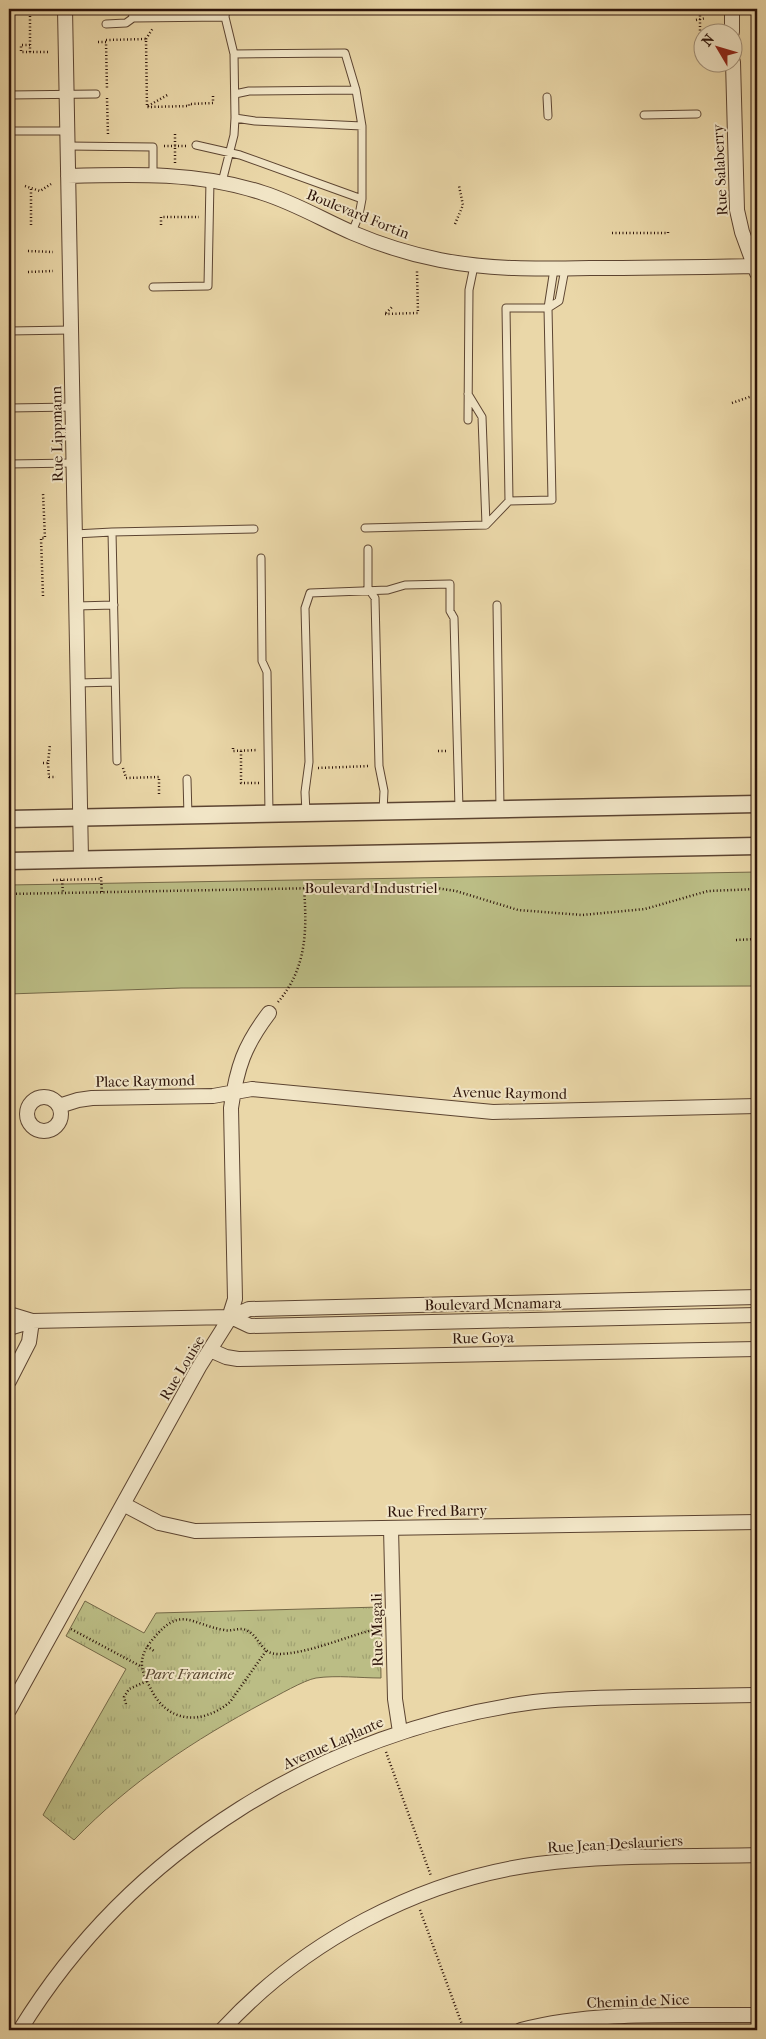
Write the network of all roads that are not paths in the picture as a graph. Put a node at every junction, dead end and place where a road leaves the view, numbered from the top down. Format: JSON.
{"nodes":[{"id":1,"x":65,"y":9,"type":"edge"},
{"id":2,"x":132,"y":9,"type":"edge"},
{"id":3,"x":226,"y":9,"type":"edge"},
{"id":4,"x":732,"y":9,"type":"edge"},
{"id":5,"x":226,"y":17,"type":"junction"},
{"id":6,"x":133,"y":18,"type":"junction"},
{"id":7,"x":732,"y":22,"type":"edge"},
{"id":8,"x":106,"y":24,"type":"dead end"},
{"id":9,"x":234,"y":54,"type":"junction"},
{"id":10,"x":733,"y":72,"type":"edge"},
{"id":11,"x":356,"y":90,"type":"junction"},
{"id":12,"x":96,"y":94,"type":"dead end"},
{"id":13,"x":235,"y":94,"type":"junction"},
{"id":14,"x":9,"y":95,"type":"edge"},
{"id":15,"x":67,"y":95,"type":"junction"},
{"id":16,"x":547,"y":97,"type":"dead end"},
{"id":17,"x":697,"y":114,"type":"dead end"},
{"id":18,"x":644,"y":115,"type":"dead end"},
{"id":19,"x":548,"y":116,"type":"dead end"},
{"id":20,"x":235,"y":118,"type":"junction"},
{"id":21,"x":362,"y":126,"type":"junction"},
{"id":22,"x":9,"y":131,"type":"edge"},
{"id":23,"x":68,"y":131,"type":"junction"},
{"id":24,"x":193,"y":145,"type":"road end"},
{"id":25,"x":68,"y":146,"type":"junction"},
{"id":26,"x":229,"y":152,"type":"junction"},
{"id":27,"x":153,"y":175,"type":"junction"},
{"id":28,"x":68,"y":176,"type":"junction"},
{"id":29,"x":216,"y":181,"type":"junction"},
{"id":30,"x":362,"y":199,"type":"junction"},
{"id":31,"x":352,"y":232,"type":"junction"},
{"id":32,"x":474,"y":266,"type":"junction"},
{"id":33,"x":756,"y":268,"type":"edge"},
{"id":34,"x":559,"y":269,"type":"junction"},
{"id":35,"x":153,"y":288,"type":"dead end"},
{"id":36,"x":548,"y":308,"type":"junction"},
{"id":37,"x":71,"y":330,"type":"junction"},
{"id":38,"x":9,"y":331,"type":"edge"},
{"id":39,"x":468,"y":394,"type":"junction"},
{"id":40,"x":72,"y":407,"type":"junction"},
{"id":41,"x":9,"y":408,"type":"edge"},
{"id":42,"x":468,"y":420,"type":"dead end"},
{"id":43,"x":74,"y":463,"type":"junction"},
{"id":44,"x":9,"y":464,"type":"edge"},
{"id":45,"x":509,"y":501,"type":"junction"},
{"id":46,"x":486,"y":526,"type":"junction"},
{"id":47,"x":365,"y":528,"type":"dead end"},
{"id":48,"x":254,"y":529,"type":"dead end"},
{"id":49,"x":112,"y":532,"type":"junction"},
{"id":50,"x":75,"y":534,"type":"junction"},
{"id":51,"x":368,"y":549,"type":"dead end"},
{"id":52,"x":261,"y":558,"type":"dead end"},
{"id":53,"x":370,"y":591,"type":"junction"},
{"id":54,"x":114,"y":605,"type":"junction"},
{"id":55,"x":497,"y":605,"type":"dead end"},
{"id":56,"x":76,"y":606,"type":"junction"},
{"id":57,"x":115,"y":682,"type":"junction"},
{"id":58,"x":78,"y":683,"type":"junction"},
{"id":59,"x":117,"y":761,"type":"dead end"},
{"id":60,"x":188,"y":779,"type":"dead end"},
{"id":61,"x":757,"y":804,"type":"edge"},
{"id":62,"x":500,"y":809,"type":"junction"},
{"id":63,"x":459,"y":810,"type":"junction"},
{"id":64,"x":383,"y":812,"type":"junction"},
{"id":65,"x":306,"y":813,"type":"junction"},
{"id":66,"x":269,"y":814,"type":"junction"},
{"id":67,"x":188,"y":816,"type":"junction"},
{"id":68,"x":81,"y":818,"type":"junction"},
{"id":69,"x":9,"y":819,"type":"edge"},
{"id":70,"x":757,"y":846,"type":"edge"},
{"id":71,"x":81,"y":859,"type":"junction"},
{"id":72,"x":9,"y":860,"type":"edge"},
{"id":73,"x":270,"y":1013,"type":"dead end"},
{"id":74,"x":233,"y":1092,"type":"junction"},
{"id":75,"x":59,"y":1106,"type":"dead end"},
{"id":76,"x":757,"y":1106,"type":"edge"},
{"id":77,"x":757,"y":1297,"type":"edge"},
{"id":78,"x":9,"y":1314,"type":"edge"},
{"id":79,"x":757,"y":1315,"type":"edge"},
{"id":80,"x":230,"y":1316,"type":"junction"},
{"id":81,"x":32,"y":1321,"type":"junction"},
{"id":82,"x":9,"y":1328,"type":"edge"},
{"id":83,"x":757,"y":1349,"type":"edge"},
{"id":84,"x":210,"y":1350,"type":"junction"},
{"id":85,"x":9,"y":1381,"type":"edge"},
{"id":86,"x":123,"y":1504,"type":"junction"},
{"id":87,"x":757,"y":1522,"type":"edge"},
{"id":88,"x":391,"y":1528,"type":"junction"},
{"id":89,"x":757,"y":1695,"type":"edge"},
{"id":90,"x":9,"y":1710,"type":"edge"},
{"id":91,"x":400,"y":1732,"type":"junction"},
{"id":92,"x":757,"y":1855,"type":"edge"},
{"id":93,"x":757,"y":2014,"type":"edge"},
{"id":94,"x":20,"y":2030,"type":"edge"},
{"id":95,"x":222,"y":2030,"type":"edge"},
{"id":96,"x":521,"y":2030,"type":"edge"}],
"edges":[{"from":1,"to":15,"type":"street","name":"Rue Lippmann"},
{"from":2,"to":6,"type":"lane"},
{"from":3,"to":5,"type":"lane"},
{"from":4,"to":7,"type":"street"},
{"from":5,"to":6,"type":"lane"},
{"from":5,"to":9,"type":"lane"},
{"from":6,"to":8,"type":"lane"},
{"from":9,"to":11,"type":"lane"},
{"from":9,"to":13,"type":"lane"},
{"from":10,"to":33,"type":"street","name":"Rue Salaberry"},
{"from":11,"to":13,"type":"lane"},
{"from":11,"to":21,"type":"lane"},
{"from":12,"to":15,"type":"lane"},
{"from":13,"to":20,"type":"lane"},
{"from":14,"to":15,"type":"lane"},
{"from":15,"to":23,"type":"street","name":"Rue Lippmann"},
{"from":16,"to":19,"type":"lane"},
{"from":17,"to":18,"type":"lane"},
{"from":20,"to":21,"type":"lane"},
{"from":20,"to":26,"type":"lane"},
{"from":21,"to":30,"type":"lane"},
{"from":22,"to":23,"type":"lane"},
{"from":23,"to":25,"type":"street","name":"Rue Lippmann"},
{"from":24,"to":26,"type":"lane"},
{"from":25,"to":27,"type":"lane"},
{"from":25,"to":28,"type":"street","name":"Rue Lippmann"},
{"from":26,"to":29,"type":"lane"},
{"from":26,"to":30,"type":"lane"},
{"from":27,"to":28,"type":"street","name":"Boulevard Fortin"},
{"from":27,"to":29,"type":"street","name":"Boulevard Fortin"},
{"from":28,"to":37,"type":"street","name":"Rue Lippmann"},
{"from":29,"to":31,"type":"street","name":"Boulevard Fortin"},
{"from":29,"to":35,"type":"lane"},
{"from":30,"to":31,"type":"lane"},
{"from":31,"to":32,"type":"street","name":"Boulevard Fortin"},
{"from":32,"to":34,"type":"street","name":"Boulevard Fortin"},
{"from":32,"to":39,"type":"lane"},
{"from":33,"to":34,"type":"street","name":"Boulevard Fortin"},
{"from":34,"to":36,"type":"lane"},
{"from":36,"to":45,"type":"lane"},
{"from":36,"to":45,"type":"lane"},
{"from":37,"to":38,"type":"lane"},
{"from":37,"to":40,"type":"street","name":"Rue Lippmann"},
{"from":39,"to":42,"type":"lane"},
{"from":39,"to":46,"type":"lane"},
{"from":40,"to":41,"type":"lane"},
{"from":40,"to":43,"type":"street","name":"Rue Lippmann"},
{"from":43,"to":44,"type":"lane"},
{"from":43,"to":50,"type":"street","name":"Rue Lippmann"},
{"from":45,"to":46,"type":"lane"},
{"from":46,"to":47,"type":"lane"},
{"from":48,"to":49,"type":"lane"},
{"from":49,"to":50,"type":"lane"},
{"from":49,"to":54,"type":"lane"},
{"from":50,"to":56,"type":"street","name":"Rue Lippmann"},
{"from":51,"to":53,"type":"lane"},
{"from":52,"to":66,"type":"lane"},
{"from":53,"to":63,"type":"lane"},
{"from":53,"to":64,"type":"lane"},
{"from":53,"to":65,"type":"lane"},
{"from":54,"to":56,"type":"lane"},
{"from":54,"to":57,"type":"lane"},
{"from":55,"to":62,"type":"lane"},
{"from":56,"to":58,"type":"street","name":"Rue Lippmann"},
{"from":57,"to":58,"type":"lane"},
{"from":57,"to":59,"type":"lane"},
{"from":58,"to":68,"type":"street","name":"Rue Lippmann"},
{"from":60,"to":67,"type":"lane"},
{"from":61,"to":62,"type":"street"},
{"from":62,"to":63,"type":"street"},
{"from":63,"to":64,"type":"street"},
{"from":64,"to":65,"type":"street"},
{"from":65,"to":66,"type":"street"},
{"from":66,"to":67,"type":"street"},
{"from":67,"to":68,"type":"street"},
{"from":68,"to":69,"type":"street"},
{"from":68,"to":71,"type":"street","name":"Rue Lippmann"},
{"from":70,"to":71,"type":"street"},
{"from":71,"to":72,"type":"street"},
{"from":73,"to":74,"type":"street","name":"Rue Louise"},
{"from":74,"to":75,"type":"street","name":"Place Raymond"},
{"from":74,"to":76,"type":"street","name":"Avenue Raymond"},
{"from":74,"to":80,"type":"street","name":"Rue Louise"},
{"from":77,"to":80,"type":"street","name":"Boulevard Mcnamara"},
{"from":78,"to":81,"type":"street","name":"Boulevard Mcnamara"},
{"from":79,"to":80,"type":"street","name":"Boulevard Mcnamara"},
{"from":80,"to":81,"type":"street","name":"Boulevard Mcnamara"},
{"from":80,"to":84,"type":"street","name":"Rue Louise"},
{"from":81,"to":82,"type":"street","name":"Boulevard Mcnamara"},
{"from":81,"to":85,"type":"street"},
{"from":83,"to":84,"type":"street","name":"Rue Goya"},
{"from":84,"to":86,"type":"street","name":"Rue Louise"},
{"from":86,"to":88,"type":"street","name":"Rue Fred Barry"},
{"from":86,"to":90,"type":"street","name":"Rue Louise"},
{"from":87,"to":88,"type":"street","name":"Rue Fred Barry"},
{"from":88,"to":91,"type":"street","name":"Rue Magali"},
{"from":89,"to":91,"type":"street","name":"Avenue Laplante"},
{"from":91,"to":94,"type":"street","name":"Avenue Laplante"},
{"from":92,"to":95,"type":"street","name":"Rue Jean-Deslauriers"},
{"from":93,"to":96,"type":"street","name":"Chemin de Nice"}]}
